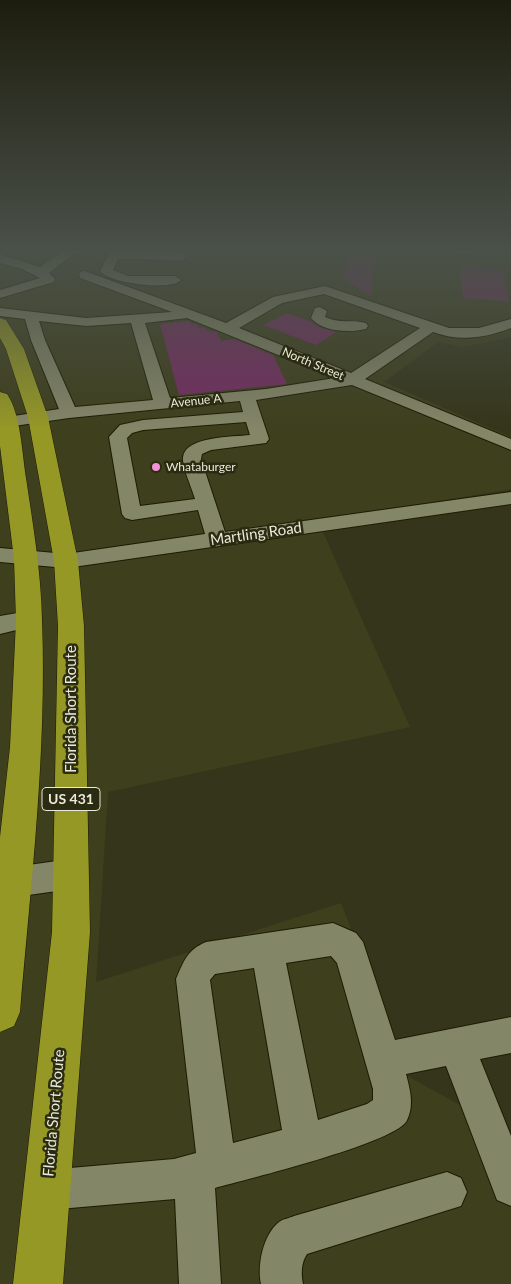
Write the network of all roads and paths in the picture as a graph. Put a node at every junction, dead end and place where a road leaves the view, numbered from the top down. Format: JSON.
{"nodes":[{"id":1,"x":175,"y":310,"type":"edge"},
{"id":2,"x":261,"y":310,"type":"edge"},
{"id":3,"x":389,"y":310,"type":"edge"},
{"id":4,"x":320,"y":311,"type":"dead end"},
{"id":5,"x":0,"y":312,"type":"edge"},
{"id":6,"x":31,"y":316,"type":"junction"},
{"id":7,"x":189,"y":316,"type":"junction"},
{"id":8,"x":137,"y":319,"type":"junction"},
{"id":9,"x":0,"y":323,"type":"edge"},
{"id":10,"x":511,"y":323,"type":"edge"},
{"id":11,"x":361,"y":326,"type":"dead end"},
{"id":12,"x":432,"y":327,"type":"junction"},
{"id":13,"x":227,"y":329,"type":"junction"},
{"id":14,"x":352,"y":380,"type":"junction"},
{"id":15,"x":247,"y":396,"type":"junction"},
{"id":16,"x":2,"y":404,"type":"edge"},
{"id":17,"x":163,"y":404,"type":"junction"},
{"id":18,"x":53,"y":415,"type":"junction"},
{"id":19,"x":253,"y":416,"type":"junction"},
{"id":20,"x":511,"y":445,"type":"edge"},
{"id":21,"x":7,"y":475,"type":"edge"},
{"id":22,"x":511,"y":498,"type":"edge"},
{"id":23,"x":206,"y":503,"type":"junction"},
{"id":24,"x":218,"y":540,"type":"junction"},
{"id":25,"x":13,"y":557,"type":"edge"},
{"id":26,"x":66,"y":561,"type":"junction"},
{"id":27,"x":29,"y":619,"type":"junction"},
{"id":28,"x":0,"y":625,"type":"edge"},
{"id":29,"x":71,"y":874,"type":"junction"},
{"id":30,"x":7,"y":883,"type":"edge"},
{"id":31,"x":267,"y":950,"type":"junction"},
{"id":32,"x":0,"y":1012,"type":"edge"},
{"id":33,"x":511,"y":1035,"type":"edge"},
{"id":34,"x":457,"y":1046,"type":"junction"},
{"id":35,"x":383,"y":1060,"type":"junction"},
{"id":36,"x":304,"y":1144,"type":"junction"},
{"id":37,"x":206,"y":1170,"type":"junction"},
{"id":38,"x":511,"y":1186,"type":"edge"},
{"id":39,"x":47,"y":1190,"type":"junction"},
{"id":40,"x":447,"y":1192,"type":"dead end"},
{"id":41,"x":38,"y":1284,"type":"edge"},
{"id":42,"x":200,"y":1284,"type":"edge"},
{"id":43,"x":282,"y":1284,"type":"edge"}],
"edges":[{"from":1,"to":7,"type":"street","name":"North Street"},
{"from":2,"to":13,"type":"street"},
{"from":3,"to":12,"type":"street"},
{"from":4,"to":11,"type":"street"},
{"from":5,"to":6,"type":"street"},
{"from":6,"to":8,"type":"street"},
{"from":6,"to":18,"type":"street"},
{"from":7,"to":8,"type":"street"},
{"from":7,"to":13,"type":"street","name":"North Street"},
{"from":8,"to":17,"type":"street"},
{"from":9,"to":18,"type":"highway","name":"Florida Short Route","number":"US 431"},
{"from":10,"to":12,"type":"street"},
{"from":12,"to":14,"type":"street"},
{"from":13,"to":14,"type":"street","name":"North Street"},
{"from":14,"to":15,"type":"street","name":"Avenue A"},
{"from":14,"to":20,"type":"street","name":"North Street"},
{"from":15,"to":17,"type":"street","name":"Avenue A"},
{"from":15,"to":19,"type":"street"},
{"from":16,"to":18,"type":"street","name":"Avenue A"},
{"from":16,"to":21,"type":"highway","number":"US 431"},
{"from":17,"to":18,"type":"street","name":"Avenue A"},
{"from":18,"to":26,"type":"highway","name":"Florida Short Route","number":"US 431"},
{"from":19,"to":23,"type":"street"},
{"from":19,"to":23,"type":"street"},
{"from":21,"to":25,"type":"highway","number":"US 431"},
{"from":22,"to":24,"type":"street","name":"Martling Road"},
{"from":23,"to":24,"type":"street"},
{"from":24,"to":26,"type":"street","name":"Martling Road"},
{"from":25,"to":26,"type":"street","name":"Martling Road"},
{"from":25,"to":27,"type":"highway","number":"US 431"},
{"from":26,"to":29,"type":"highway","name":"Florida Short Route","number":"US 431"},
{"from":27,"to":28,"type":"street"},
{"from":27,"to":30,"type":"highway","number":"US 431"},
{"from":29,"to":30,"type":"street"},
{"from":29,"to":39,"type":"highway","name":"Florida Short Route","number":"US 431"},
{"from":30,"to":32,"type":"highway","number":"US 431"},
{"from":31,"to":35,"type":"street"},
{"from":31,"to":36,"type":"street"},
{"from":31,"to":37,"type":"street"},
{"from":33,"to":34,"type":"street"},
{"from":34,"to":35,"type":"street"},
{"from":34,"to":38,"type":"street"},
{"from":35,"to":36,"type":"street"},
{"from":36,"to":37,"type":"street"},
{"from":37,"to":39,"type":"street"},
{"from":37,"to":42,"type":"street"},
{"from":39,"to":41,"type":"highway","name":"Florida Short Route","number":"US 431"},
{"from":40,"to":43,"type":"street"}]}
